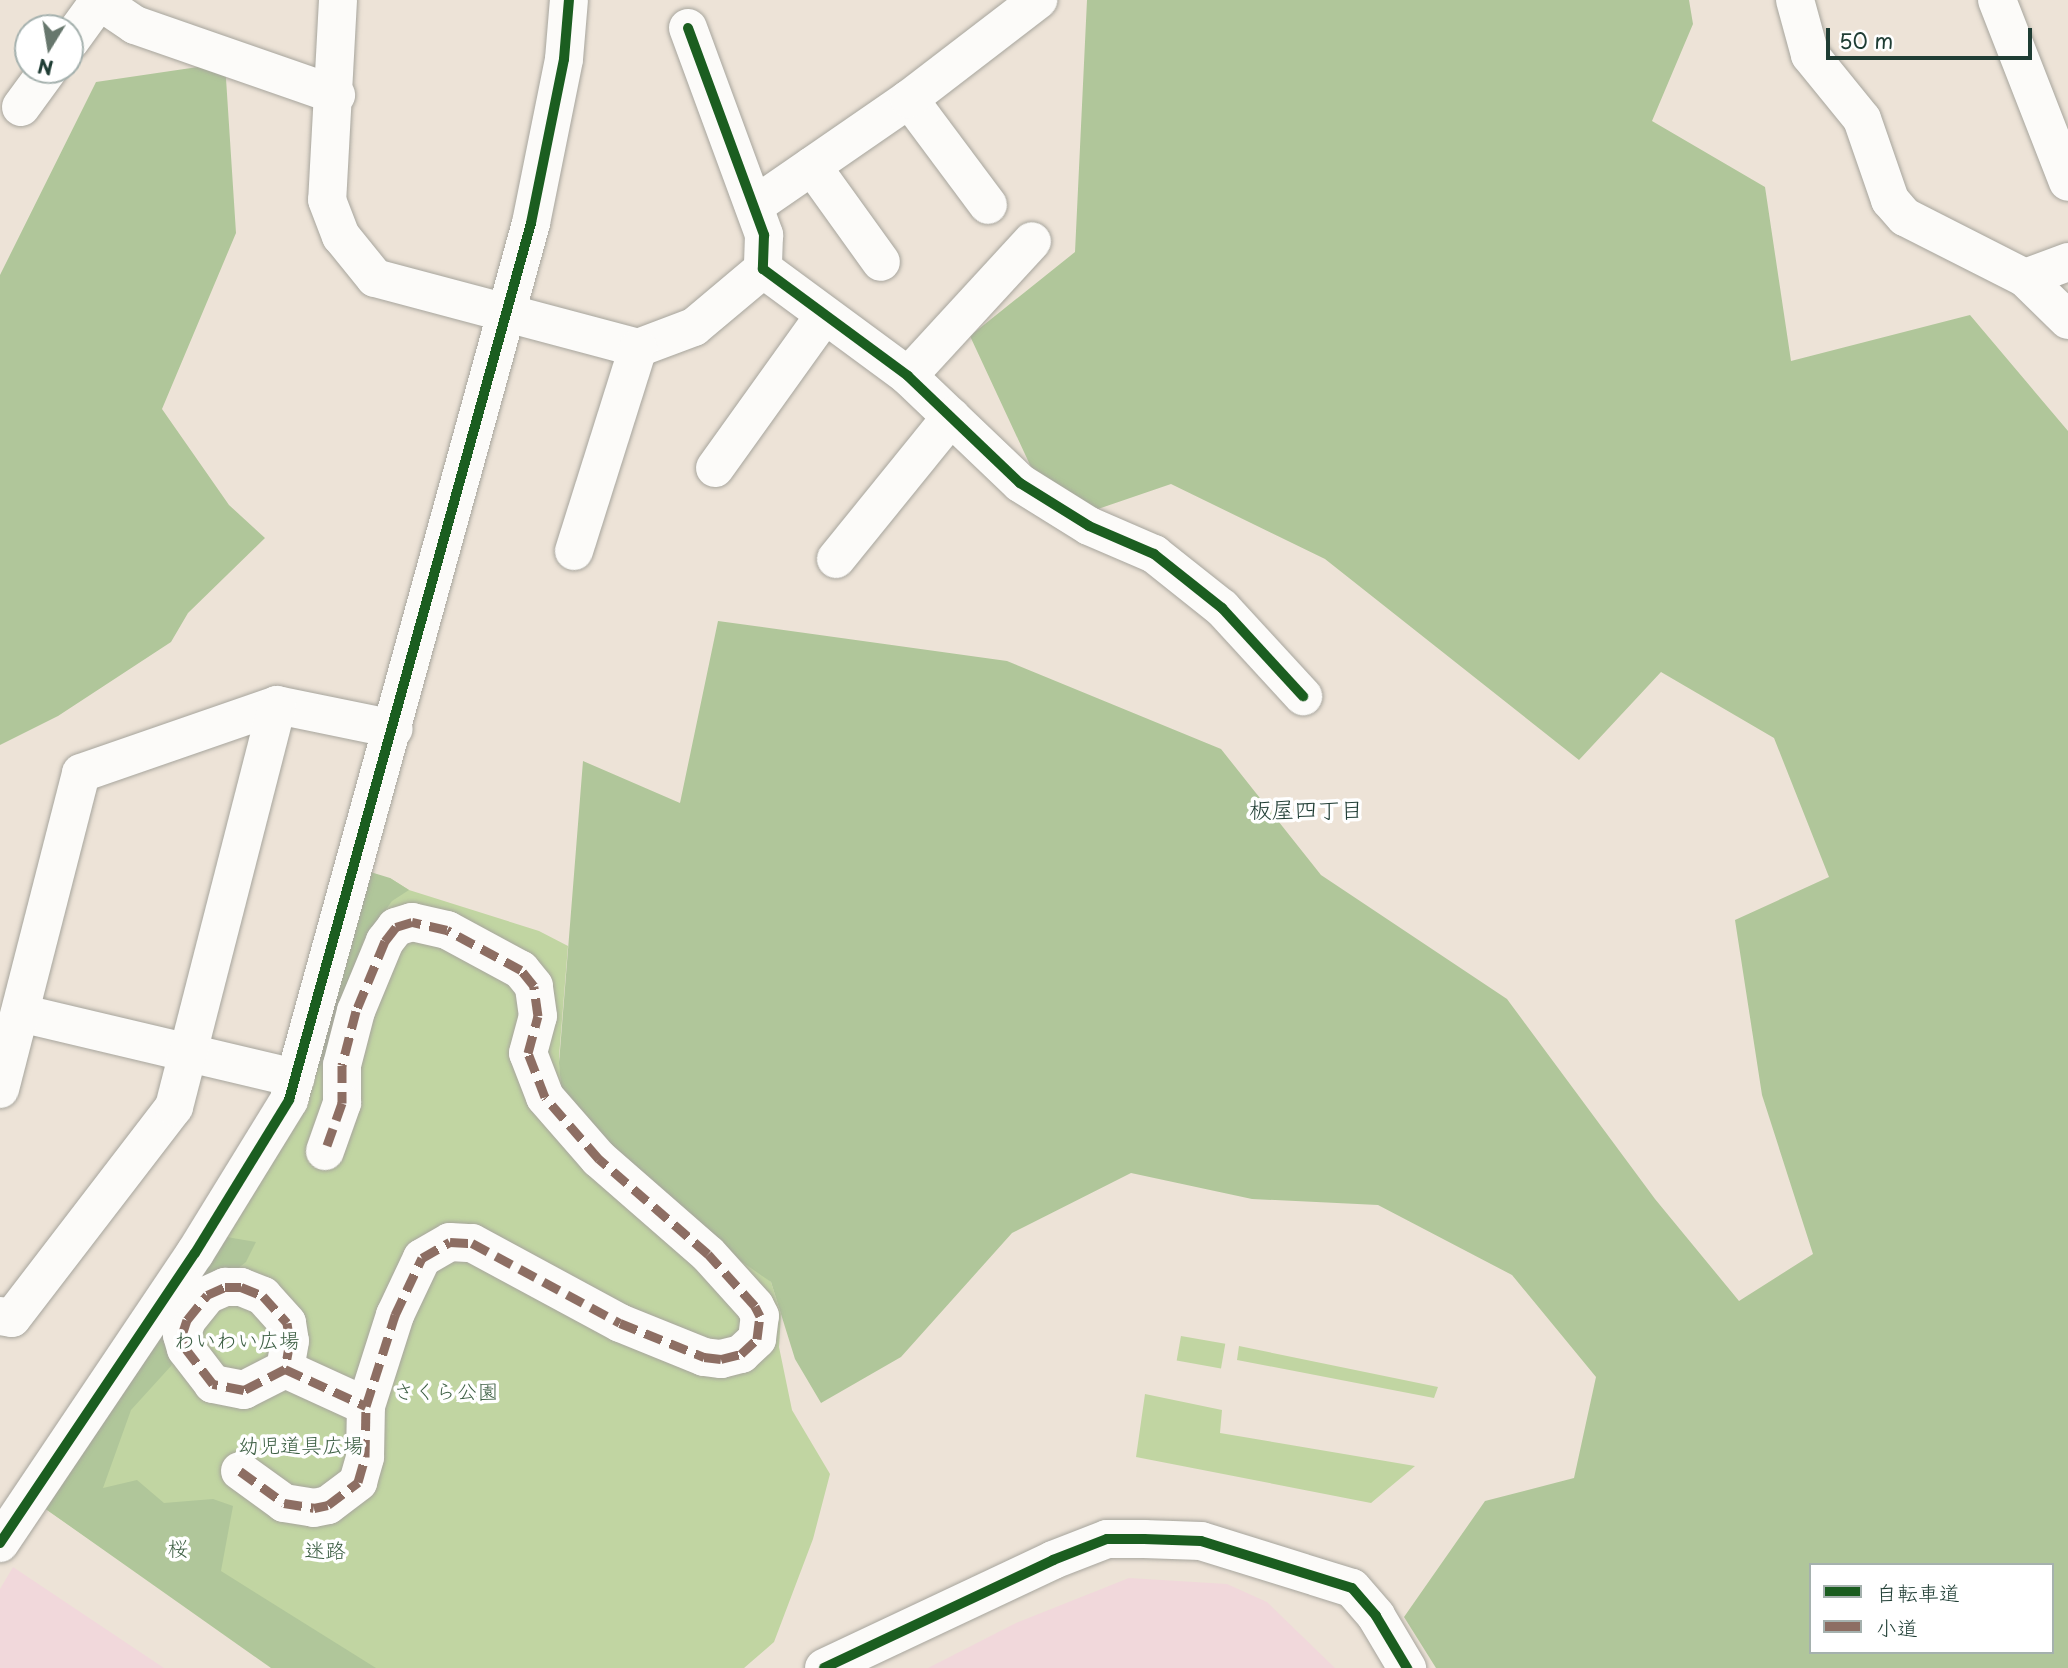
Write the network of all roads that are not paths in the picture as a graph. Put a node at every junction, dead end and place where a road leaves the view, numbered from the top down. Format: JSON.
{"nodes":[{"id":1,"x":338,"y":0,"type":"edge"},
{"id":2,"x":569,"y":0,"type":"edge"},
{"id":3,"x":1038,"y":0,"type":"edge"},
{"id":4,"x":1796,"y":0,"type":"edge"},
{"id":5,"x":1997,"y":0,"type":"edge"},
{"id":6,"x":99,"y":1,"type":"edge"},
{"id":7,"x":84,"y":22,"type":"edge"},
{"id":8,"x":688,"y":28,"type":"dead end"},
{"id":9,"x":38,"y":84,"type":"edge"},
{"id":10,"x":336,"y":95,"type":"junction"},
{"id":11,"x":909,"y":99,"type":"junction"},
{"id":12,"x":21,"y":107,"type":"dead end"},
{"id":13,"x":812,"y":166,"type":"junction"},
{"id":14,"x":2068,"y":182,"type":"edge"},
{"id":15,"x":988,"y":205,"type":"dead end"},
{"id":16,"x":754,"y":206,"type":"junction"},
{"id":17,"x":1032,"y":240,"type":"dead end"},
{"id":18,"x":881,"y":262,"type":"dead end"},
{"id":19,"x":2068,"y":262,"type":"edge"},
{"id":20,"x":763,"y":269,"type":"junction"},
{"id":21,"x":2025,"y":278,"type":"junction"},
{"id":22,"x":505,"y":314,"type":"junction"},
{"id":23,"x":824,"y":316,"type":"junction"},
{"id":24,"x":2068,"y":320,"type":"edge"},
{"id":25,"x":638,"y":348,"type":"junction"},
{"id":26,"x":908,"y":376,"type":"junction"},
{"id":27,"x":951,"y":417,"type":"junction"},
{"id":28,"x":715,"y":468,"type":"dead end"},
{"id":29,"x":574,"y":551,"type":"dead end"},
{"id":30,"x":836,"y":559,"type":"dead end"},
{"id":31,"x":1303,"y":696,"type":"dead end"},
{"id":32,"x":277,"y":705,"type":"junction"},
{"id":33,"x":394,"y":729,"type":"junction"},
{"id":34,"x":20,"y":1013,"type":"junction"},
{"id":35,"x":188,"y":1053,"type":"junction"},
{"id":36,"x":295,"y":1078,"type":"junction"},
{"id":37,"x":0,"y":1089,"type":"edge"},
{"id":38,"x":325,"y":1151,"type":"dead end"},
{"id":39,"x":0,"y":1316,"type":"edge"},
{"id":40,"x":285,"y":1369,"type":"dead end"},
{"id":41,"x":366,"y":1406,"type":"junction"},
{"id":42,"x":240,"y":1471,"type":"dead end"},
{"id":43,"x":0,"y":1543,"type":"edge"},
{"id":44,"x":824,"y":1668,"type":"edge"},
{"id":45,"x":1407,"y":1668,"type":"edge"}],
"edges":[{"from":1,"to":10,"type":"street"},
{"from":2,"to":22,"type":"street"},
{"from":3,"to":11,"type":"street"},
{"from":4,"to":21,"type":"street"},
{"from":5,"to":14,"type":"street"},
{"from":6,"to":7,"type":"street"},
{"from":6,"to":10,"type":"street"},
{"from":8,"to":16,"type":"street"},
{"from":9,"to":12,"type":"street"},
{"from":10,"to":22,"type":"street"},
{"from":11,"to":13,"type":"street"},
{"from":11,"to":15,"type":"street"},
{"from":13,"to":16,"type":"street"},
{"from":13,"to":18,"type":"street"},
{"from":16,"to":20,"type":"street"},
{"from":17,"to":26,"type":"street"},
{"from":19,"to":21,"type":"street"},
{"from":20,"to":23,"type":"street"},
{"from":20,"to":25,"type":"street"},
{"from":21,"to":24,"type":"street"},
{"from":22,"to":25,"type":"street"},
{"from":22,"to":33,"type":"street"},
{"from":23,"to":26,"type":"street"},
{"from":23,"to":28,"type":"street"},
{"from":25,"to":29,"type":"street"},
{"from":26,"to":27,"type":"street"},
{"from":27,"to":30,"type":"street"},
{"from":27,"to":31,"type":"street"},
{"from":32,"to":33,"type":"street"},
{"from":32,"to":34,"type":"street"},
{"from":32,"to":35,"type":"street"},
{"from":33,"to":36,"type":"street"},
{"from":34,"to":35,"type":"street"},
{"from":34,"to":37,"type":"street"},
{"from":35,"to":36,"type":"street"},
{"from":35,"to":39,"type":"street"},
{"from":36,"to":43,"type":"street"},
{"from":38,"to":41,"type":"street"},
{"from":40,"to":41,"type":"street"},
{"from":41,"to":42,"type":"street"},
{"from":44,"to":45,"type":"street"}]}
